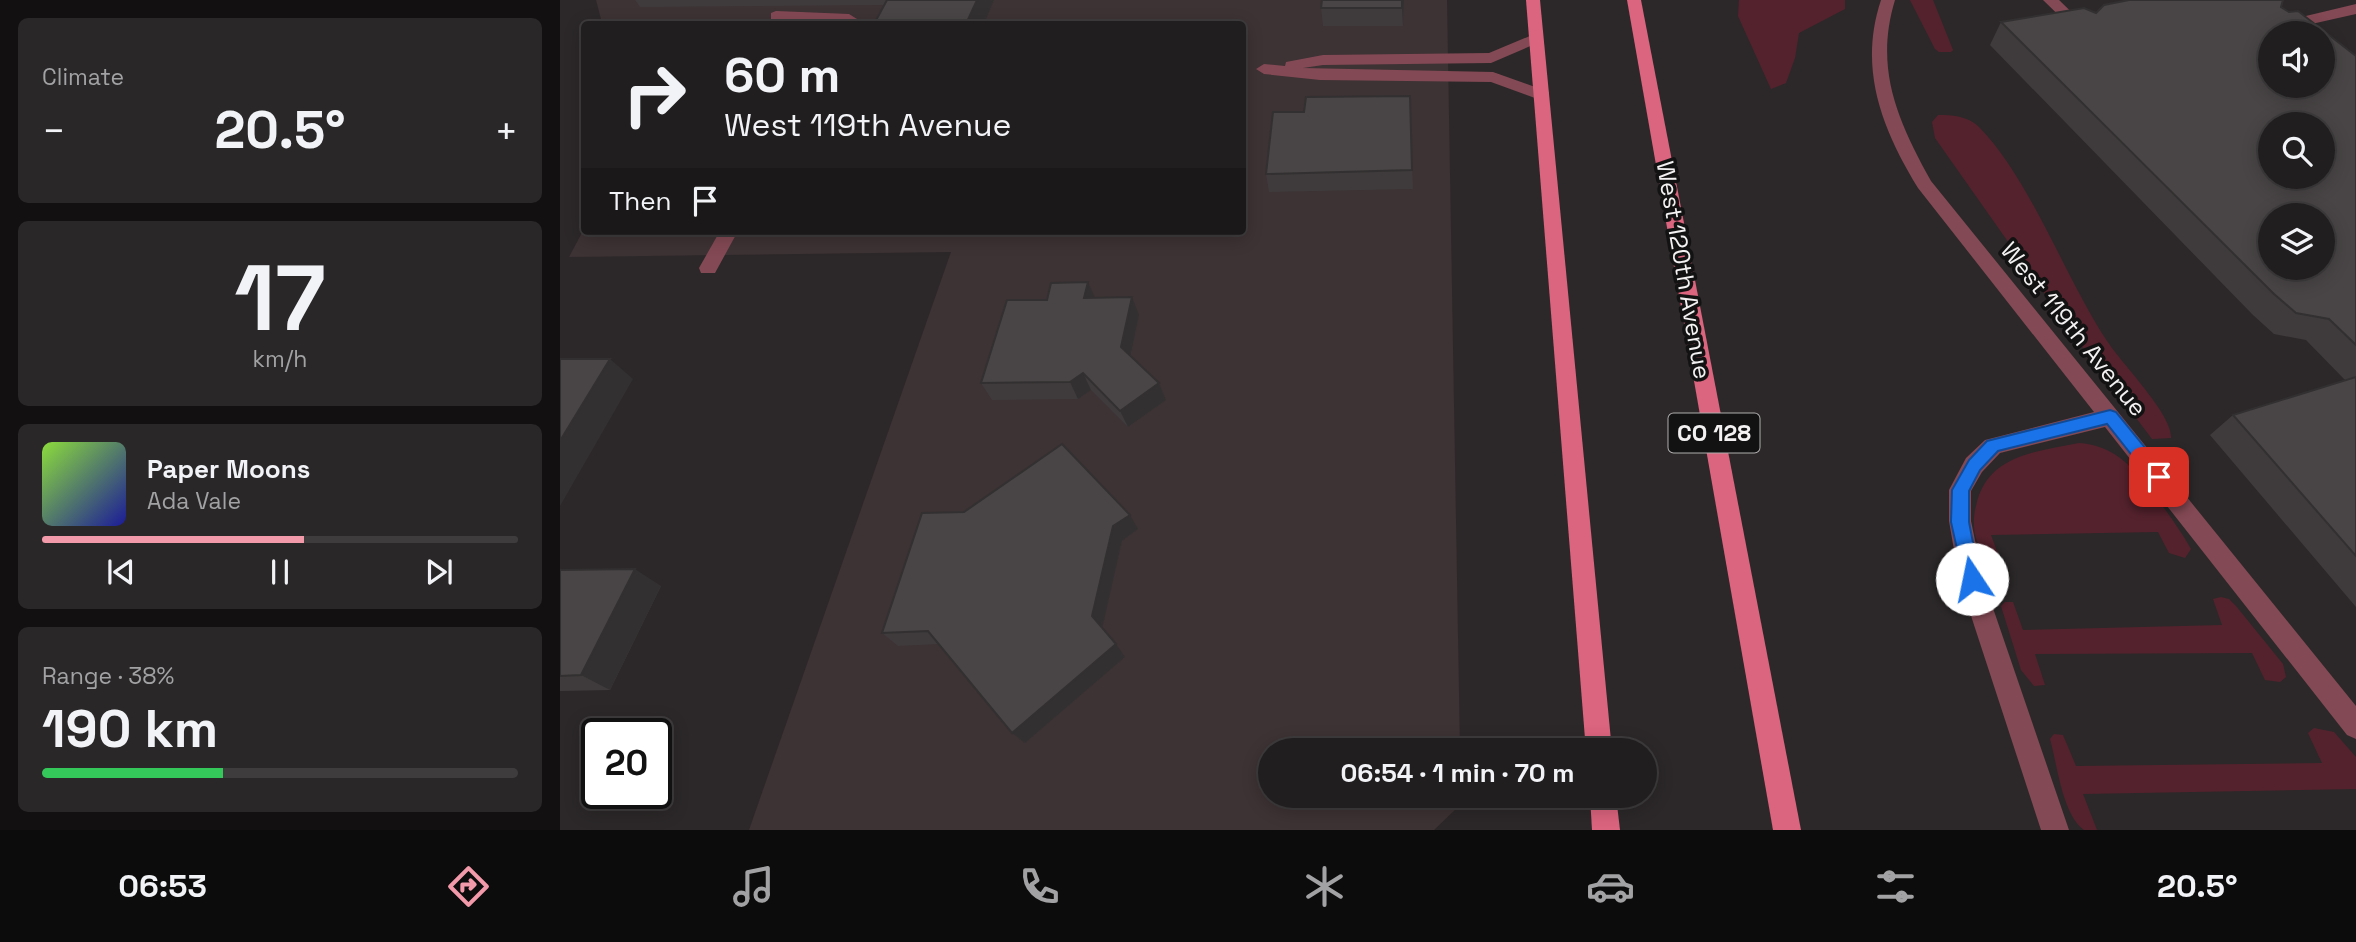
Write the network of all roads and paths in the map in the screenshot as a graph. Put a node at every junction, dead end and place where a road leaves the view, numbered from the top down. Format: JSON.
{"nodes":[{"id":1,"x":1534,"y":0,"type":"edge"},
{"id":2,"x":1634,"y":0,"type":"edge"},
{"id":3,"x":1888,"y":0,"type":"edge"},
{"id":4,"x":2050,"y":0,"type":"edge"},
{"id":5,"x":2352,"y":6,"type":"edge"},
{"id":6,"x":776,"y":16,"type":"dead end"},
{"id":7,"x":848,"y":21,"type":"edge"},
{"id":8,"x":2298,"y":21,"type":"edge"},
{"id":9,"x":2081,"y":29,"type":"edge"},
{"id":10,"x":1537,"y":38,"type":"junction"},
{"id":11,"x":1543,"y":96,"type":"junction"},
{"id":12,"x":727,"y":235,"type":"edge"},
{"id":13,"x":708,"y":268,"type":"dead end"},
{"id":14,"x":2110,"y":416,"type":"junction"},
{"id":15,"x":2356,"y":726,"type":"edge"},
{"id":16,"x":1598,"y":738,"type":"edge"},
{"id":17,"x":1604,"y":808,"type":"edge"},
{"id":18,"x":1606,"y":830,"type":"edge"},
{"id":19,"x":1787,"y":830,"type":"edge"},
{"id":20,"x":2055,"y":830,"type":"edge"}],
"edges":[{"from":1,"to":10,"type":"main road"},
{"from":2,"to":19,"type":"main road","name":"West 120th Avenue","number":"CO 128"},
{"from":3,"to":14,"type":"lane","name":"West 119th Avenue"},
{"from":4,"to":9,"type":"lane"},
{"from":5,"to":8,"type":"lane"},
{"from":6,"to":7,"type":"lane"},
{"from":10,"to":11,"type":"main road"},
{"from":10,"to":11,"type":"lane"},
{"from":11,"to":16,"type":"main road"},
{"from":12,"to":13,"type":"lane"},
{"from":14,"to":15,"type":"lane","name":"West 119th Avenue"},
{"from":14,"to":20,"type":"lane"},
{"from":17,"to":18,"type":"main road"}]}
